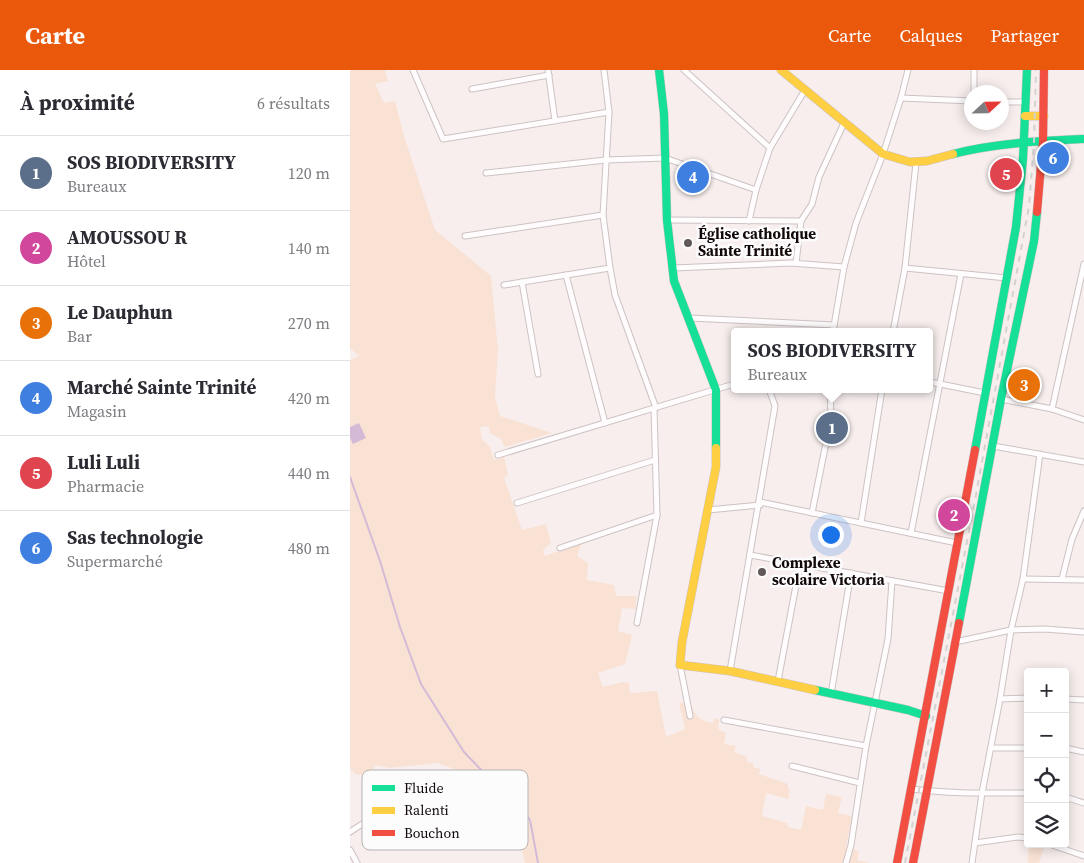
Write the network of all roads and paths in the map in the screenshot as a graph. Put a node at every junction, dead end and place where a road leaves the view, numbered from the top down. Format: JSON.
{"nodes":[{"id":1,"x":413,"y":70,"type":"edge"},
{"id":2,"x":604,"y":70,"type":"edge"},
{"id":3,"x":659,"y":70,"type":"edge"},
{"id":4,"x":684,"y":70,"type":"edge"},
{"id":5,"x":781,"y":70,"type":"edge"},
{"id":6,"x":908,"y":70,"type":"edge"},
{"id":7,"x":974,"y":70,"type":"edge"},
{"id":8,"x":1027,"y":70,"type":"edge"},
{"id":9,"x":1044,"y":70,"type":"edge"},
{"id":10,"x":549,"y":73,"type":"edge"},
{"id":11,"x":974,"y":85,"type":"edge"},
{"id":12,"x":472,"y":89,"type":"dead end"},
{"id":13,"x":805,"y":90,"type":"junction"},
{"id":14,"x":902,"y":98,"type":"junction"},
{"id":15,"x":964,"y":101,"type":"edge"},
{"id":16,"x":1009,"y":102,"type":"edge"},
{"id":17,"x":1026,"y":102,"type":"junction"},
{"id":18,"x":609,"y":112,"type":"junction"},
{"id":19,"x":1025,"y":116,"type":"junction"},
{"id":20,"x":1044,"y":116,"type":"junction"},
{"id":21,"x":555,"y":121,"type":"junction"},
{"id":22,"x":844,"y":123,"type":"junction"},
{"id":23,"x":1084,"y":140,"type":"edge"},
{"id":24,"x":1043,"y":141,"type":"junction"},
{"id":25,"x":1024,"y":144,"type":"junction"},
{"id":26,"x":770,"y":148,"type":"junction"},
{"id":27,"x":883,"y":154,"type":"junction"},
{"id":28,"x":665,"y":158,"type":"junction"},
{"id":29,"x":606,"y":160,"type":"junction"},
{"id":30,"x":916,"y":163,"type":"junction"},
{"id":31,"x":486,"y":173,"type":"dead end"},
{"id":32,"x":756,"y":190,"type":"junction"},
{"id":33,"x":603,"y":215,"type":"junction"},
{"id":34,"x":666,"y":220,"type":"junction"},
{"id":35,"x":749,"y":221,"type":"junction"},
{"id":36,"x":801,"y":221,"type":"junction"},
{"id":37,"x":465,"y":236,"type":"dead end"},
{"id":38,"x":796,"y":263,"type":"junction"},
{"id":39,"x":1084,"y":264,"type":"edge"},
{"id":40,"x":844,"y":267,"type":"junction"},
{"id":41,"x":610,"y":268,"type":"junction"},
{"id":42,"x":673,"y":268,"type":"junction"},
{"id":43,"x":905,"y":268,"type":"junction"},
{"id":44,"x":961,"y":274,"type":"junction"},
{"id":45,"x":566,"y":275,"type":"junction"},
{"id":46,"x":1007,"y":278,"type":"junction"},
{"id":47,"x":522,"y":282,"type":"junction"},
{"id":48,"x":504,"y":285,"type":"dead end"},
{"id":49,"x":689,"y":318,"type":"junction"},
{"id":50,"x":834,"y":325,"type":"junction"},
{"id":51,"x":834,"y":328,"type":"edge"},
{"id":52,"x":894,"y":328,"type":"edge"},
{"id":53,"x":538,"y":374,"type":"dead end"},
{"id":54,"x":933,"y":383,"type":"edge"},
{"id":55,"x":940,"y":384,"type":"junction"},
{"id":56,"x":731,"y":385,"type":"edge"},
{"id":57,"x":716,"y":390,"type":"junction"},
{"id":58,"x":770,"y":393,"type":"edge"},
{"id":59,"x":830,"y":393,"type":"edge"},
{"id":60,"x":881,"y":393,"type":"edge"},
{"id":61,"x":985,"y":394,"type":"junction"},
{"id":62,"x":1001,"y":399,"type":"junction"},
{"id":63,"x":655,"y":408,"type":"junction"},
{"id":64,"x":1052,"y":409,"type":"junction"},
{"id":65,"x":1084,"y":420,"type":"edge"},
{"id":66,"x":605,"y":423,"type":"junction"},
{"id":67,"x":993,"y":446,"type":"junction"},
{"id":68,"x":1040,"y":454,"type":"junction"},
{"id":69,"x":498,"y":455,"type":"dead end"},
{"id":70,"x":655,"y":460,"type":"junction"},
{"id":71,"x":1084,"y":462,"type":"edge"},
{"id":72,"x":965,"y":499,"type":"junction"},
{"id":73,"x":982,"y":501,"type":"junction"},
{"id":74,"x":517,"y":503,"type":"dead end"},
{"id":75,"x":759,"y":504,"type":"junction"},
{"id":76,"x":708,"y":510,"type":"junction"},
{"id":77,"x":1084,"y":511,"type":"edge"},
{"id":78,"x":812,"y":513,"type":"junction"},
{"id":79,"x":657,"y":515,"type":"junction"},
{"id":80,"x":861,"y":523,"type":"junction"},
{"id":81,"x":911,"y":533,"type":"junction"},
{"id":82,"x":957,"y":543,"type":"junction"},
{"id":83,"x":560,"y":548,"type":"dead end"},
{"id":84,"x":750,"y":555,"type":"junction"},
{"id":85,"x":800,"y":564,"type":"junction"},
{"id":86,"x":851,"y":573,"type":"junction"},
{"id":87,"x":1023,"y":579,"type":"junction"},
{"id":88,"x":1062,"y":579,"type":"junction"},
{"id":89,"x":1084,"y":580,"type":"edge"},
{"id":90,"x":892,"y":581,"type":"junction"},
{"id":91,"x":949,"y":591,"type":"junction"},
{"id":92,"x":637,"y":623,"type":"dead end"},
{"id":93,"x":1011,"y":630,"type":"junction"},
{"id":94,"x":1084,"y":632,"type":"edge"},
{"id":95,"x":955,"y":642,"type":"junction"},
{"id":96,"x":680,"y":665,"type":"junction"},
{"id":97,"x":730,"y":671,"type":"junction"},
{"id":98,"x":778,"y":681,"type":"junction"},
{"id":99,"x":831,"y":694,"type":"junction"},
{"id":100,"x":1024,"y":698,"type":"edge"},
{"id":101,"x":1000,"y":699,"type":"junction"},
{"id":102,"x":1069,"y":699,"type":"edge"},
{"id":103,"x":1084,"y":700,"type":"edge"},
{"id":104,"x":875,"y":703,"type":"junction"},
{"id":105,"x":928,"y":706,"type":"junction"},
{"id":106,"x":942,"y":708,"type":"junction"},
{"id":107,"x":690,"y":716,"type":"dead end"},
{"id":108,"x":926,"y":716,"type":"junction"},
{"id":109,"x":724,"y":720,"type":"dead end"},
{"id":110,"x":866,"y":746,"type":"junction"},
{"id":111,"x":991,"y":748,"type":"junction"},
{"id":112,"x":1024,"y":748,"type":"edge"},
{"id":113,"x":1069,"y":749,"type":"edge"},
{"id":114,"x":1084,"y":752,"type":"edge"},
{"id":115,"x":792,"y":766,"type":"dead end"},
{"id":116,"x":860,"y":783,"type":"junction"},
{"id":117,"x":912,"y":789,"type":"junction"},
{"id":118,"x":926,"y":791,"type":"junction"},
{"id":119,"x":982,"y":793,"type":"junction"},
{"id":120,"x":1024,"y":793,"type":"edge"},
{"id":121,"x":1069,"y":798,"type":"edge"},
{"id":122,"x":1084,"y":803,"type":"edge"},
{"id":123,"x":362,"y":824,"type":"edge"},
{"id":124,"x":350,"y":832,"type":"edge"},
{"id":125,"x":1024,"y":838,"type":"edge"},
{"id":126,"x":975,"y":843,"type":"junction"},
{"id":127,"x":1061,"y":848,"type":"edge"},
{"id":128,"x":350,"y":850,"type":"edge"},
{"id":129,"x":1084,"y":856,"type":"edge"},
{"id":130,"x":357,"y":863,"type":"edge"},
{"id":131,"x":846,"y":863,"type":"edge"},
{"id":132,"x":897,"y":863,"type":"edge"},
{"id":133,"x":913,"y":863,"type":"edge"},
{"id":134,"x":972,"y":863,"type":"edge"}],
"edges":[{"from":1,"to":21,"type":"street"},
{"from":2,"to":18,"type":"street"},
{"from":3,"to":28,"type":"main road"},
{"from":4,"to":26,"type":"street"},
{"from":5,"to":13,"type":"main road"},
{"from":6,"to":14,"type":"street"},
{"from":7,"to":11,"type":"street"},
{"from":8,"to":17,"type":"main road"},
{"from":9,"to":20,"type":"main road"},
{"from":10,"to":12,"type":"street"},
{"from":10,"to":21,"type":"street"},
{"from":13,"to":22,"type":"main road"},
{"from":13,"to":26,"type":"street"},
{"from":14,"to":15,"type":"street"},
{"from":14,"to":27,"type":"street"},
{"from":16,"to":17,"type":"street"},
{"from":17,"to":19,"type":"main road"},
{"from":18,"to":21,"type":"street"},
{"from":18,"to":29,"type":"street"},
{"from":19,"to":20,"type":"main road"},
{"from":19,"to":25,"type":"main road"},
{"from":20,"to":24,"type":"main road"},
{"from":22,"to":27,"type":"main road"},
{"from":22,"to":36,"type":"street"},
{"from":23,"to":24,"type":"main road"},
{"from":24,"to":25,"type":"main road"},
{"from":24,"to":62,"type":"main road"},
{"from":25,"to":30,"type":"main road"},
{"from":25,"to":46,"type":"main road"},
{"from":26,"to":32,"type":"street"},
{"from":27,"to":30,"type":"main road"},
{"from":27,"to":40,"type":"street"},
{"from":28,"to":29,"type":"street"},
{"from":28,"to":32,"type":"street"},
{"from":28,"to":34,"type":"main road"},
{"from":29,"to":31,"type":"street"},
{"from":29,"to":33,"type":"street"},
{"from":30,"to":43,"type":"street"},
{"from":32,"to":35,"type":"street"},
{"from":33,"to":37,"type":"street"},
{"from":33,"to":41,"type":"street"},
{"from":34,"to":35,"type":"street"},
{"from":34,"to":42,"type":"main road"},
{"from":35,"to":36,"type":"street"},
{"from":36,"to":38,"type":"street"},
{"from":38,"to":40,"type":"street"},
{"from":38,"to":42,"type":"street"},
{"from":39,"to":64,"type":"street"},
{"from":40,"to":50,"type":"street"},
{"from":41,"to":45,"type":"street"},
{"from":41,"to":63,"type":"street"},
{"from":42,"to":49,"type":"main road"},
{"from":43,"to":44,"type":"street"},
{"from":43,"to":52,"type":"street"},
{"from":44,"to":46,"type":"street"},
{"from":44,"to":55,"type":"street"},
{"from":45,"to":47,"type":"street"},
{"from":45,"to":66,"type":"street"},
{"from":46,"to":61,"type":"main road"},
{"from":47,"to":48,"type":"street"},
{"from":47,"to":53,"type":"street"},
{"from":49,"to":50,"type":"street"},
{"from":49,"to":57,"type":"main road"},
{"from":50,"to":51,"type":"street"},
{"from":54,"to":55,"type":"street"},
{"from":55,"to":61,"type":"street"},
{"from":55,"to":81,"type":"street"},
{"from":56,"to":57,"type":"street"},
{"from":57,"to":63,"type":"street"},
{"from":57,"to":76,"type":"main road"},
{"from":58,"to":75,"type":"street"},
{"from":59,"to":78,"type":"street"},
{"from":60,"to":80,"type":"street"},
{"from":61,"to":72,"type":"main road"},
{"from":62,"to":64,"type":"street"},
{"from":62,"to":67,"type":"main road"},
{"from":63,"to":66,"type":"street"},
{"from":63,"to":70,"type":"street"},
{"from":64,"to":65,"type":"street"},
{"from":66,"to":69,"type":"street"},
{"from":67,"to":68,"type":"street"},
{"from":67,"to":73,"type":"main road"},
{"from":68,"to":71,"type":"street"},
{"from":68,"to":87,"type":"street"},
{"from":70,"to":74,"type":"street"},
{"from":70,"to":79,"type":"street"},
{"from":72,"to":73,"type":"main road"},
{"from":72,"to":82,"type":"main road"},
{"from":73,"to":95,"type":"main road"},
{"from":75,"to":76,"type":"street"},
{"from":75,"to":78,"type":"street"},
{"from":75,"to":84,"type":"street"},
{"from":76,"to":96,"type":"main road"},
{"from":77,"to":88,"type":"street"},
{"from":78,"to":80,"type":"street"},
{"from":79,"to":83,"type":"street"},
{"from":79,"to":92,"type":"street"},
{"from":80,"to":81,"type":"street"},
{"from":81,"to":82,"type":"street"},
{"from":82,"to":91,"type":"main road"},
{"from":84,"to":85,"type":"street"},
{"from":84,"to":97,"type":"street"},
{"from":85,"to":86,"type":"street"},
{"from":85,"to":98,"type":"street"},
{"from":86,"to":90,"type":"street"},
{"from":86,"to":99,"type":"street"},
{"from":87,"to":88,"type":"street"},
{"from":87,"to":93,"type":"street"},
{"from":88,"to":89,"type":"street"},
{"from":90,"to":91,"type":"street"},
{"from":90,"to":104,"type":"street"},
{"from":91,"to":105,"type":"main road"},
{"from":93,"to":94,"type":"street"},
{"from":93,"to":95,"type":"street"},
{"from":93,"to":101,"type":"street"},
{"from":95,"to":106,"type":"main road"},
{"from":96,"to":97,"type":"main road"},
{"from":96,"to":107,"type":"street"},
{"from":97,"to":98,"type":"main road"},
{"from":98,"to":99,"type":"main road"},
{"from":99,"to":104,"type":"main road"},
{"from":100,"to":101,"type":"street"},
{"from":101,"to":111,"type":"street"},
{"from":102,"to":103,"type":"street"},
{"from":104,"to":108,"type":"main road"},
{"from":104,"to":110,"type":"street"},
{"from":105,"to":106,"type":"main road"},
{"from":105,"to":108,"type":"main road"},
{"from":106,"to":118,"type":"main road"},
{"from":108,"to":117,"type":"main road"},
{"from":109,"to":110,"type":"street"},
{"from":110,"to":116,"type":"street"},
{"from":111,"to":112,"type":"street"},
{"from":111,"to":119,"type":"street"},
{"from":113,"to":114,"type":"street"},
{"from":115,"to":116,"type":"street"},
{"from":116,"to":131,"type":"street"},
{"from":117,"to":118,"type":"street"},
{"from":117,"to":132,"type":"main road"},
{"from":118,"to":119,"type":"street"},
{"from":118,"to":133,"type":"main road"},
{"from":119,"to":120,"type":"street"},
{"from":119,"to":126,"type":"street"},
{"from":121,"to":122,"type":"street"},
{"from":123,"to":124,"type":"street"},
{"from":125,"to":126,"type":"street"},
{"from":126,"to":134,"type":"street"},
{"from":127,"to":129,"type":"street"},
{"from":128,"to":130,"type":"street"}]}
